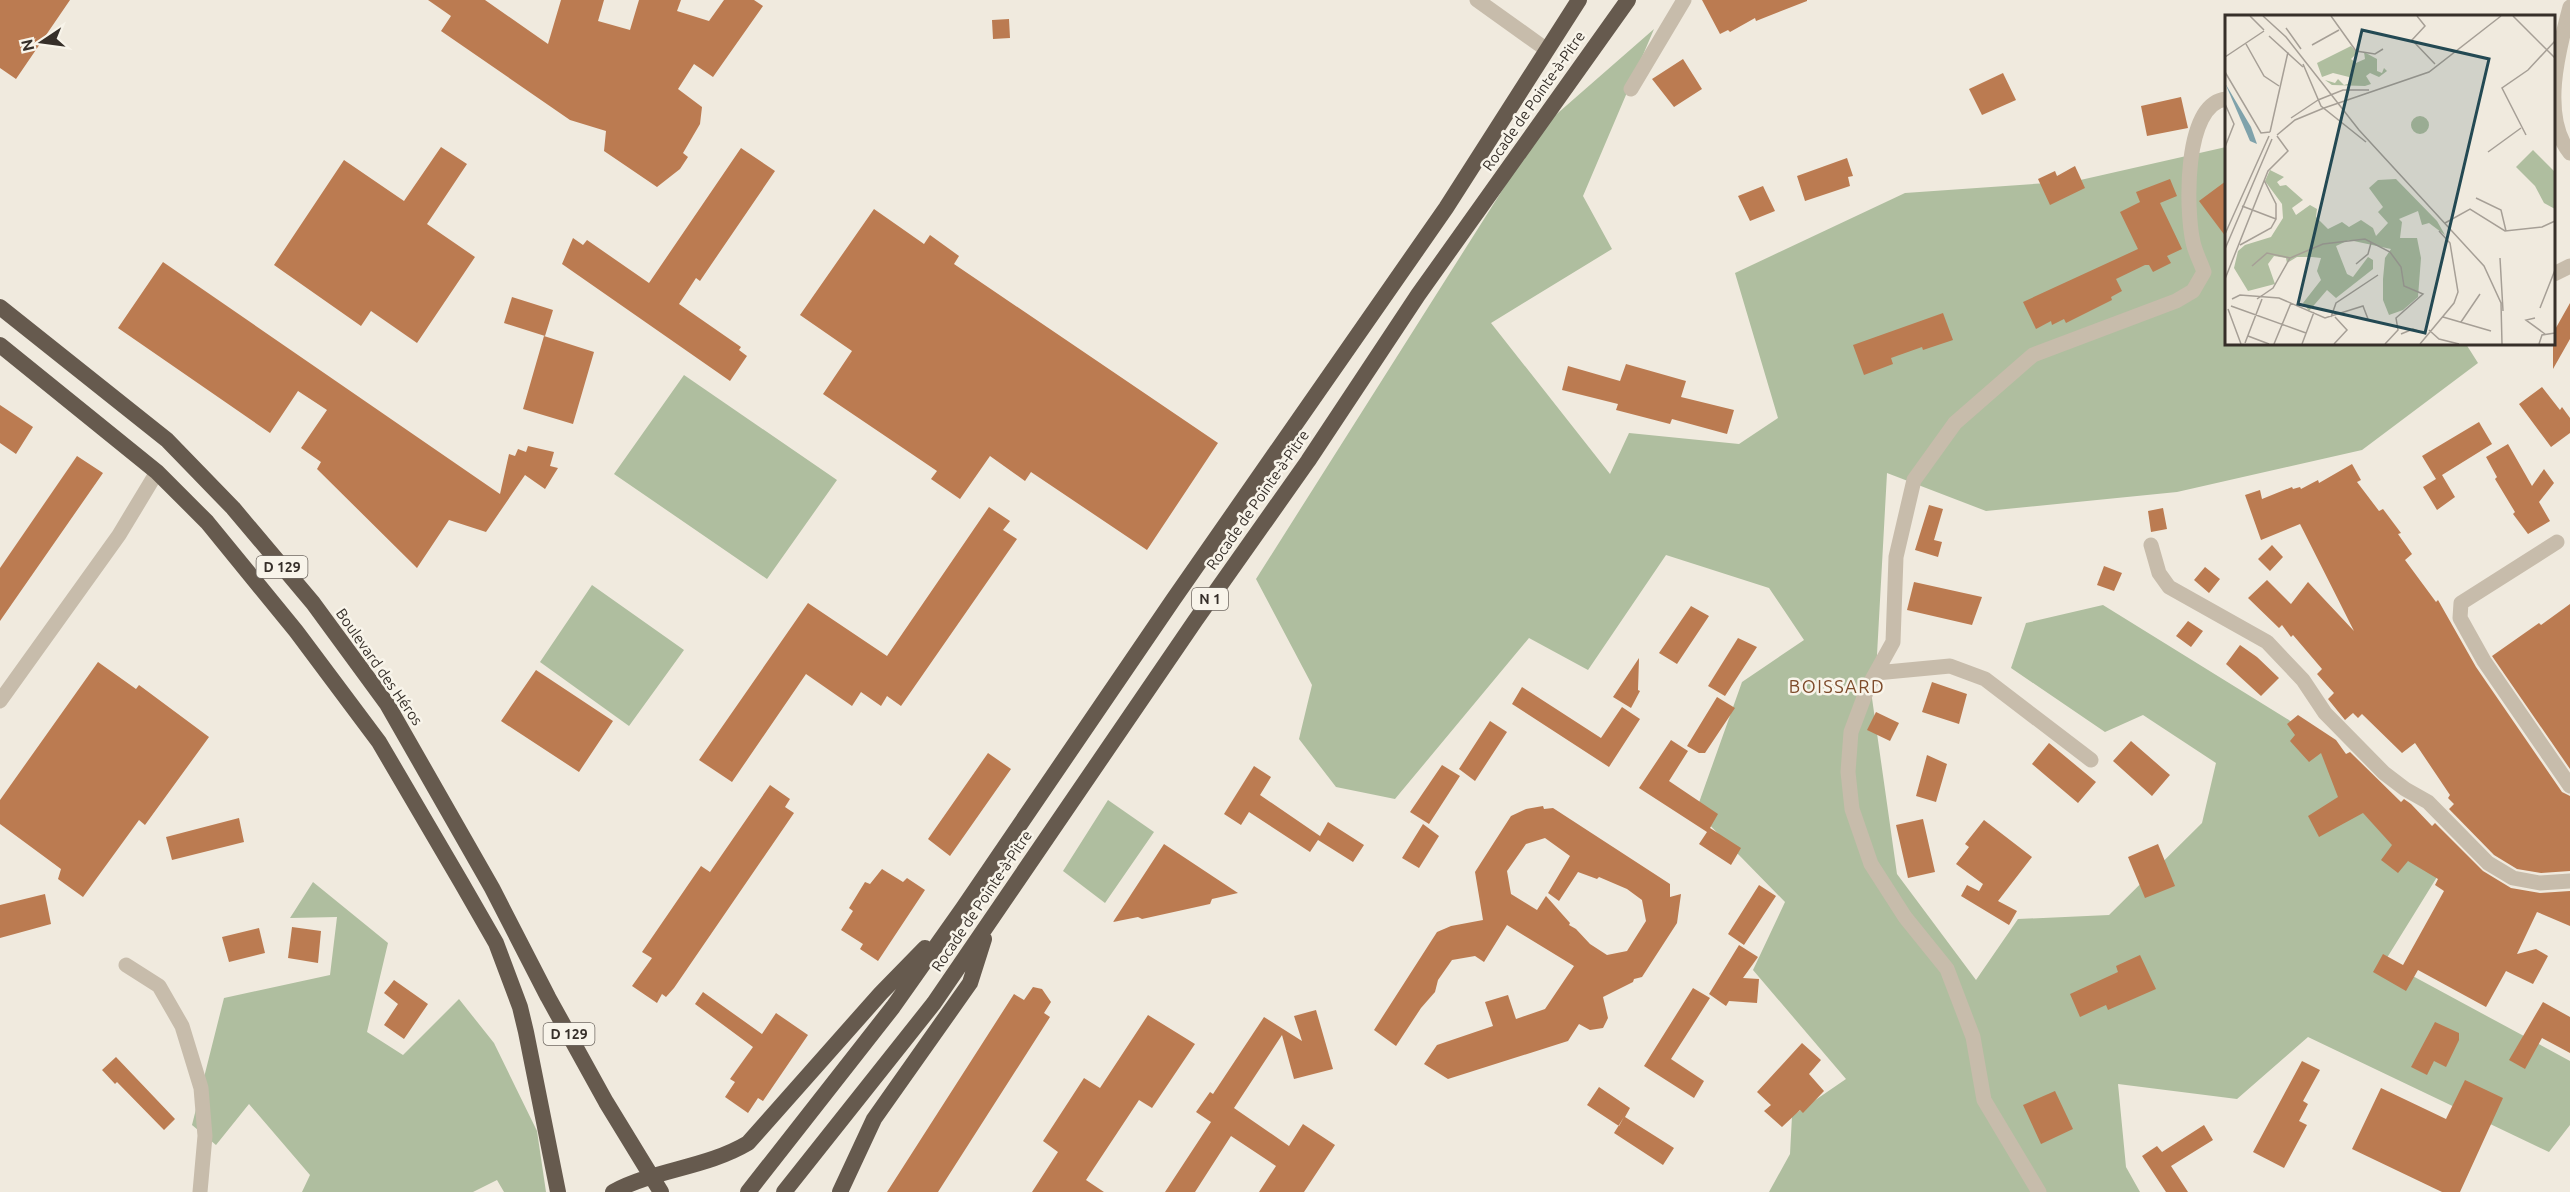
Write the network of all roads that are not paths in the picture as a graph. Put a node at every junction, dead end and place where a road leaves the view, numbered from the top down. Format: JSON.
{"nodes":[{"id":1,"x":1476,"y":0,"type":"edge"},
{"id":2,"x":1579,"y":0,"type":"edge"},
{"id":3,"x":1628,"y":0,"type":"edge"},
{"id":4,"x":1684,"y":0,"type":"edge"},
{"id":5,"x":2570,"y":7,"type":"edge"},
{"id":6,"x":1547,"y":50,"type":"junction"},
{"id":7,"x":2555,"y":76,"type":"edge"},
{"id":8,"x":1631,"y":89,"type":"dead end"},
{"id":9,"x":2225,"y":99,"type":"edge"},
{"id":10,"x":2555,"y":102,"type":"edge"},
{"id":11,"x":2570,"y":153,"type":"edge"},
{"id":12,"x":2570,"y":266,"type":"edge"},
{"id":13,"x":2555,"y":273,"type":"edge"},
{"id":14,"x":0,"y":307,"type":"edge"},
{"id":15,"x":0,"y":345,"type":"edge"},
{"id":16,"x":157,"y":472,"type":"junction"},
{"id":17,"x":2557,"y":542,"type":"dead end"},
{"id":18,"x":2151,"y":545,"type":"dead end"},
{"id":19,"x":1876,"y":673,"type":"junction"},
{"id":20,"x":0,"y":702,"type":"edge"},
{"id":21,"x":2091,"y":760,"type":"dead end"},
{"id":22,"x":2570,"y":786,"type":"edge"},
{"id":23,"x":2570,"y":881,"type":"edge"},
{"id":24,"x":963,"y":908,"type":"junction"},
{"id":25,"x":988,"y":924,"type":"junction"},
{"id":26,"x":126,"y":965,"type":"dead end"},
{"id":27,"x":651,"y":1177,"type":"junction"},
{"id":28,"x":200,"y":1192,"type":"edge"},
{"id":29,"x":558,"y":1192,"type":"edge"},
{"id":30,"x":612,"y":1192,"type":"edge"},
{"id":31,"x":661,"y":1192,"type":"edge"},
{"id":32,"x":748,"y":1192,"type":"edge"},
{"id":33,"x":784,"y":1192,"type":"edge"},
{"id":34,"x":840,"y":1192,"type":"edge"},
{"id":35,"x":2039,"y":1192,"type":"edge"}],
"edges":[{"from":1,"to":6,"type":"street"},
{"from":2,"to":6,"type":"highway","name":"Rocade de Pointe-à-Pitre","number":"N 1"},
{"from":3,"to":25,"type":"highway","name":"Rocade de Pointe-à-Pitre","number":"N 1"},
{"from":4,"to":8,"type":"street"},
{"from":5,"to":7,"type":"street"},
{"from":6,"to":24,"type":"highway","name":"Rocade de Pointe-à-Pitre","number":"N 1"},
{"from":9,"to":19,"type":"street"},
{"from":10,"to":11,"type":"street"},
{"from":12,"to":13,"type":"street"},
{"from":14,"to":27,"type":"highway","name":"Boulevard des Héros","number":"D 129"},
{"from":15,"to":16,"type":"highway","number":"D 129"},
{"from":16,"to":20,"type":"street"},
{"from":16,"to":29,"type":"highway","number":"D 129"},
{"from":17,"to":22,"type":"street"},
{"from":18,"to":23,"type":"street"},
{"from":19,"to":21,"type":"street"},
{"from":19,"to":35,"type":"street"},
{"from":24,"to":27,"type":"highway"},
{"from":24,"to":32,"type":"highway","name":"Rocade de Pointe-à-Pitre","number":"N 1"},
{"from":25,"to":33,"type":"highway","name":"Rocade de Pointe-à-Pitre","number":"N 1"},
{"from":25,"to":34,"type":"highway"},
{"from":26,"to":28,"type":"street"},
{"from":27,"to":30,"type":"highway"},
{"from":27,"to":31,"type":"highway","name":"Boulevard des Héros"}]}
